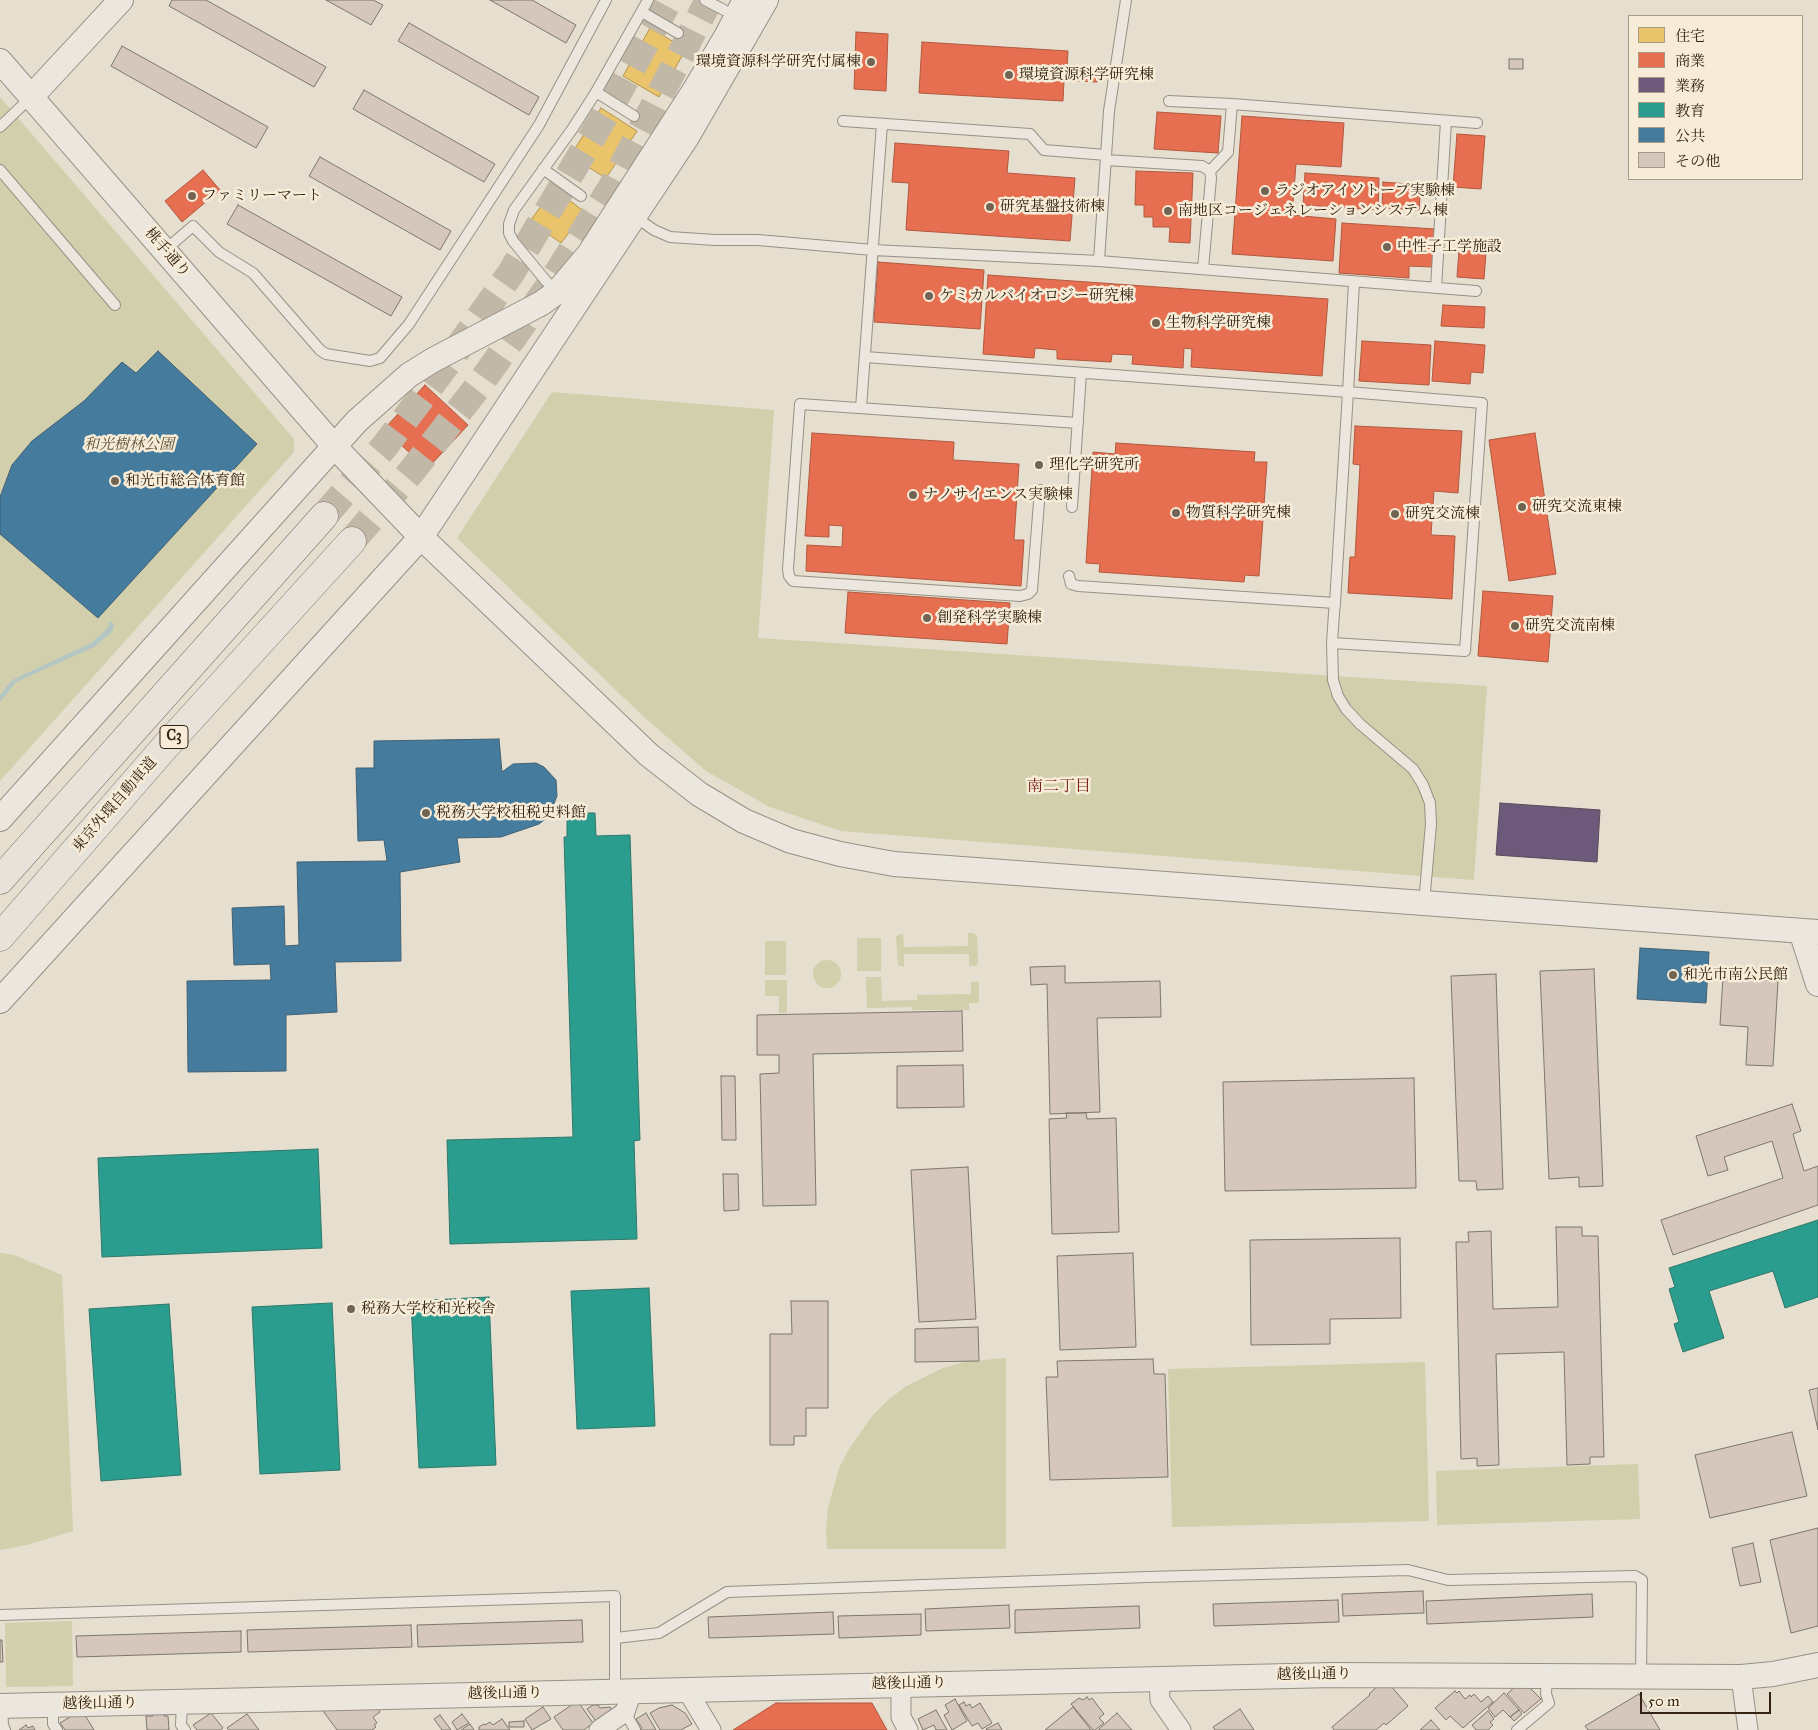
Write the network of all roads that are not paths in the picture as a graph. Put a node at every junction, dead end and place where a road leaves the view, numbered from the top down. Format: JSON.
{"nodes":[{"id":1,"x":121,"y":0,"type":"edge"},
{"id":2,"x":606,"y":0,"type":"edge"},
{"id":3,"x":648,"y":0,"type":"edge"},
{"id":4,"x":705,"y":0,"type":"edge"},
{"id":5,"x":766,"y":0,"type":"edge"},
{"id":6,"x":1126,"y":0,"type":"edge"},
{"id":7,"x":735,"y":5,"type":"edge"},
{"id":8,"x":642,"y":12,"type":"junction"},
{"id":9,"x":678,"y":33,"type":"dead end"},
{"id":10,"x":0,"y":61,"type":"edge"},
{"id":11,"x":596,"y":92,"type":"junction"},
{"id":12,"x":31,"y":97,"type":"junction"},
{"id":13,"x":1169,"y":101,"type":"dead end"},
{"id":14,"x":1232,"y":104,"type":"junction"},
{"id":15,"x":634,"y":116,"type":"dead end"},
{"id":16,"x":843,"y":121,"type":"dead end"},
{"id":17,"x":1446,"y":121,"type":"junction"},
{"id":18,"x":1477,"y":123,"type":"dead end"},
{"id":19,"x":882,"y":124,"type":"junction"},
{"id":20,"x":0,"y":126,"type":"edge"},
{"id":21,"x":1106,"y":157,"type":"junction"},
{"id":22,"x":543,"y":169,"type":"junction"},
{"id":23,"x":0,"y":170,"type":"edge"},
{"id":24,"x":1210,"y":170,"type":"junction"},
{"id":25,"x":581,"y":196,"type":"dead end"},
{"id":26,"x":634,"y":216,"type":"junction"},
{"id":27,"x":165,"y":250,"type":"junction"},
{"id":28,"x":873,"y":250,"type":"junction"},
{"id":29,"x":1099,"y":261,"type":"junction"},
{"id":30,"x":1204,"y":269,"type":"junction"},
{"id":31,"x":1354,"y":282,"type":"junction"},
{"id":32,"x":1436,"y":288,"type":"junction"},
{"id":33,"x":1476,"y":291,"type":"dead end"},
{"id":34,"x":558,"y":292,"type":"junction"},
{"id":35,"x":115,"y":305,"type":"dead end"},
{"id":36,"x":865,"y":356,"type":"junction"},
{"id":37,"x":1081,"y":373,"type":"junction"},
{"id":38,"x":1348,"y":392,"type":"junction"},
{"id":39,"x":861,"y":408,"type":"junction"},
{"id":40,"x":1078,"y":423,"type":"junction"},
{"id":41,"x":334,"y":446,"type":"junction"},
{"id":42,"x":1040,"y":490,"type":"dead end"},
{"id":43,"x":1072,"y":507,"type":"dead end"},
{"id":44,"x":324,"y":516,"type":"tunnel mouth"},
{"id":45,"x":421,"y":537,"type":"junction"},
{"id":46,"x":352,"y":541,"type":"tunnel mouth"},
{"id":47,"x":1069,"y":576,"type":"dead end"},
{"id":48,"x":1335,"y":603,"type":"junction"},
{"id":49,"x":1332,"y":643,"type":"junction"},
{"id":50,"x":0,"y":819,"type":"edge"},
{"id":51,"x":0,"y":880,"type":"edge"},
{"id":52,"x":1424,"y":903,"type":"junction"},
{"id":53,"x":1810,"y":931,"type":"edge"},
{"id":54,"x":0,"y":937,"type":"edge"},
{"id":55,"x":1818,"y":984,"type":"edge"},
{"id":56,"x":0,"y":1001,"type":"edge"},
{"id":57,"x":0,"y":1615,"type":"edge"},
{"id":58,"x":616,"y":1638,"type":"junction"},
{"id":59,"x":1818,"y":1665,"type":"edge"},
{"id":60,"x":1547,"y":1675,"type":"junction"},
{"id":61,"x":1641,"y":1677,"type":"junction"},
{"id":62,"x":1741,"y":1677,"type":"junction"},
{"id":63,"x":1159,"y":1679,"type":"junction"},
{"id":64,"x":901,"y":1684,"type":"junction"},
{"id":65,"x":687,"y":1690,"type":"junction"},
{"id":66,"x":624,"y":1698,"type":"junction"},
{"id":67,"x":182,"y":1702,"type":"junction"},
{"id":68,"x":1,"y":1706,"type":"edge"},
{"id":69,"x":53,"y":1706,"type":"junction"},
{"id":70,"x":5,"y":1730,"type":"edge"},
{"id":71,"x":57,"y":1730,"type":"edge"},
{"id":72,"x":185,"y":1730,"type":"edge"},
{"id":73,"x":599,"y":1730,"type":"edge"},
{"id":74,"x":635,"y":1730,"type":"edge"},
{"id":75,"x":712,"y":1730,"type":"edge"},
{"id":76,"x":908,"y":1730,"type":"edge"},
{"id":77,"x":1181,"y":1730,"type":"edge"},
{"id":78,"x":1517,"y":1730,"type":"edge"},
{"id":79,"x":1748,"y":1730,"type":"edge"}],
"edges":[{"from":1,"to":12,"type":"street"},
{"from":2,"to":27,"type":"lane"},
{"from":3,"to":8,"type":"lane"},
{"from":4,"to":7,"type":"lane"},
{"from":5,"to":26,"type":"street"},
{"from":6,"to":21,"type":"lane"},
{"from":7,"to":34,"type":"street"},
{"from":8,"to":9,"type":"lane"},
{"from":8,"to":11,"type":"lane"},
{"from":10,"to":12,"type":"street","name":"桃手通り"},
{"from":11,"to":15,"type":"lane"},
{"from":11,"to":22,"type":"lane"},
{"from":12,"to":20,"type":"lane"},
{"from":12,"to":27,"type":"street","name":"桃手通り"},
{"from":13,"to":14,"type":"lane"},
{"from":14,"to":17,"type":"lane"},
{"from":14,"to":24,"type":"lane"},
{"from":16,"to":19,"type":"lane"},
{"from":17,"to":18,"type":"lane"},
{"from":17,"to":32,"type":"lane"},
{"from":19,"to":21,"type":"lane"},
{"from":19,"to":28,"type":"lane"},
{"from":21,"to":24,"type":"lane"},
{"from":21,"to":29,"type":"lane"},
{"from":22,"to":25,"type":"lane"},
{"from":22,"to":34,"type":"lane"},
{"from":23,"to":35,"type":"lane"},
{"from":24,"to":30,"type":"lane"},
{"from":26,"to":28,"type":"lane"},
{"from":26,"to":45,"type":"street"},
{"from":27,"to":41,"type":"street","name":"桃手通り"},
{"from":28,"to":29,"type":"lane"},
{"from":28,"to":36,"type":"lane"},
{"from":29,"to":30,"type":"lane"},
{"from":30,"to":31,"type":"lane"},
{"from":31,"to":32,"type":"lane"},
{"from":31,"to":38,"type":"lane"},
{"from":32,"to":33,"type":"lane"},
{"from":34,"to":41,"type":"street"},
{"from":36,"to":37,"type":"lane"},
{"from":36,"to":39,"type":"lane"},
{"from":37,"to":38,"type":"lane"},
{"from":37,"to":40,"type":"lane"},
{"from":38,"to":48,"type":"lane"},
{"from":38,"to":49,"type":"lane"},
{"from":39,"to":40,"type":"lane"},
{"from":39,"to":42,"type":"lane"},
{"from":40,"to":43,"type":"lane"},
{"from":41,"to":45,"type":"street","name":"桃手通り"},
{"from":41,"to":50,"type":"street"},
{"from":44,"to":51,"type":"highway","number":"C3"},
{"from":45,"to":52,"type":"street","name":"桃手通り"},
{"from":45,"to":56,"type":"street"},
{"from":46,"to":54,"type":"highway","name":"東京外環自動車道","number":"C3"},
{"from":47,"to":48,"type":"lane"},
{"from":48,"to":49,"type":"lane"},
{"from":49,"to":52,"type":"lane"},
{"from":52,"to":53,"type":"street","name":"桃手通り"},
{"from":53,"to":55,"type":"street"},
{"from":57,"to":58,"type":"lane"},
{"from":58,"to":61,"type":"lane"},
{"from":58,"to":66,"type":"lane"},
{"from":59,"to":62,"type":"street","name":"越後山通り"},
{"from":60,"to":61,"type":"street","name":"越後山通り"},
{"from":60,"to":63,"type":"street","name":"越後山通り"},
{"from":60,"to":78,"type":"lane"},
{"from":61,"to":62,"type":"street","name":"越後山通り"},
{"from":62,"to":79,"type":"street"},
{"from":63,"to":64,"type":"street","name":"越後山通り"},
{"from":63,"to":77,"type":"street"},
{"from":64,"to":65,"type":"street","name":"越後山通り"},
{"from":64,"to":76,"type":"street"},
{"from":65,"to":66,"type":"street","name":"越後山通り"},
{"from":65,"to":75,"type":"street"},
{"from":66,"to":67,"type":"street","name":"越後山通り"},
{"from":66,"to":73,"type":"street"},
{"from":66,"to":74,"type":"lane"},
{"from":67,"to":69,"type":"street","name":"越後山通り"},
{"from":67,"to":72,"type":"lane"},
{"from":68,"to":69,"type":"street","name":"越後山通り"},
{"from":68,"to":70,"type":"lane"},
{"from":69,"to":71,"type":"lane"}]}
